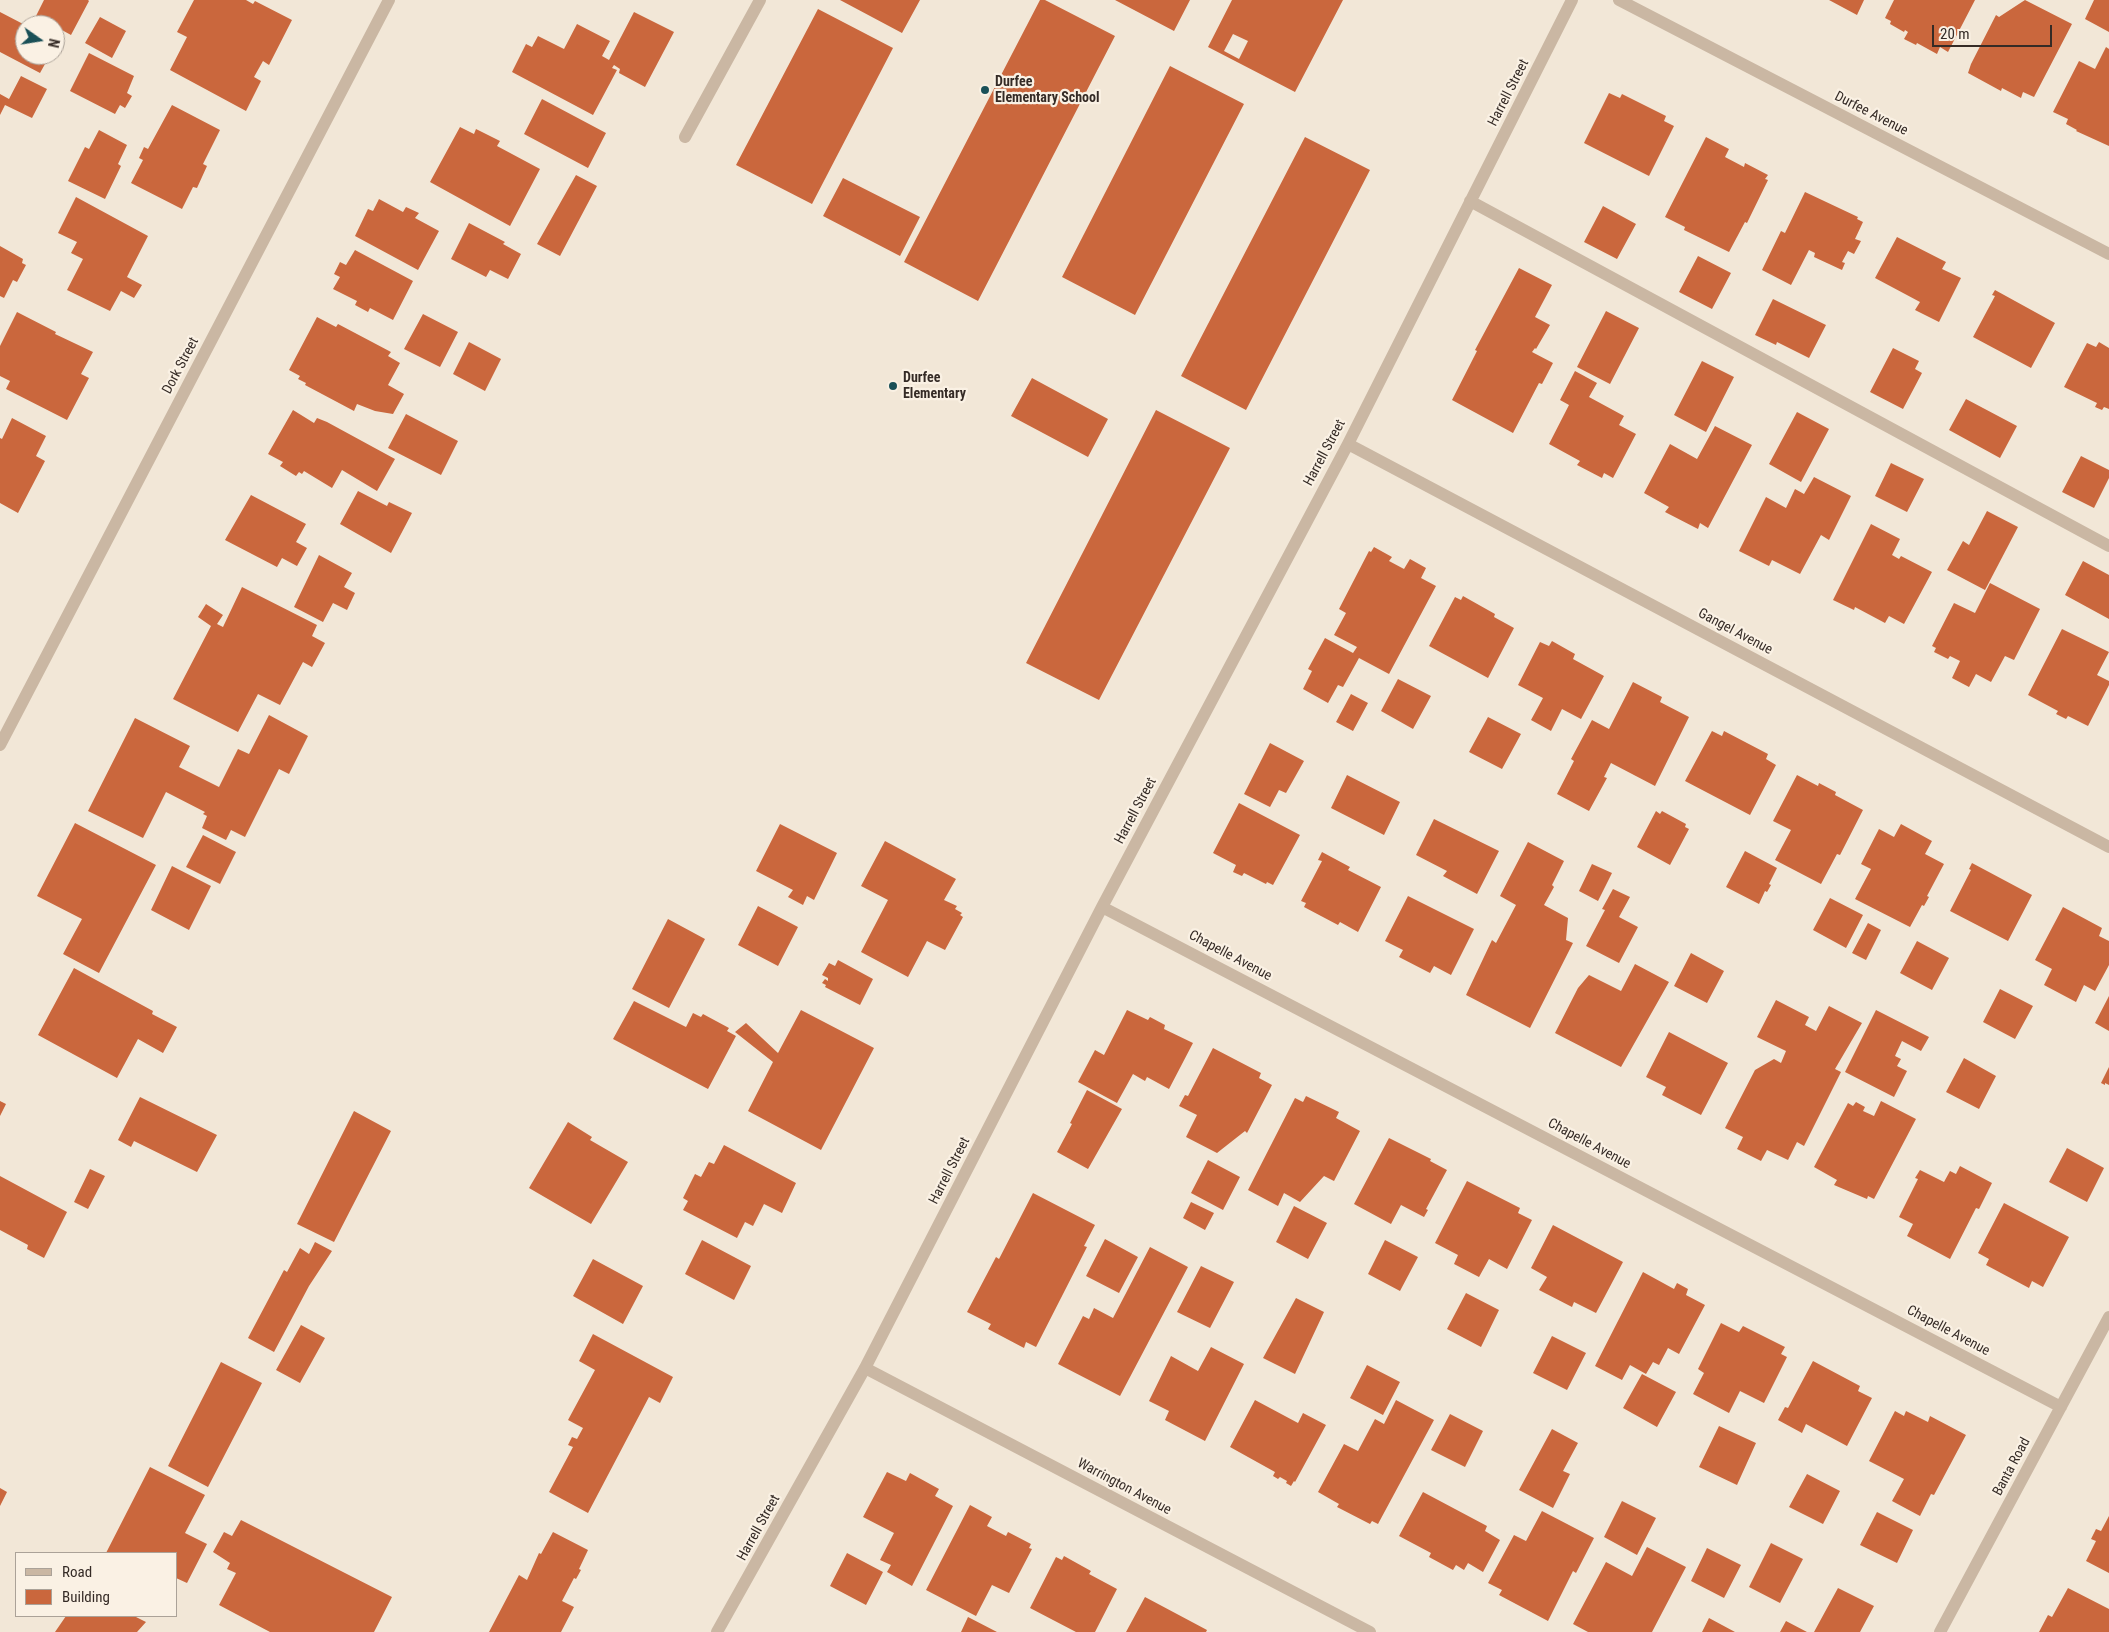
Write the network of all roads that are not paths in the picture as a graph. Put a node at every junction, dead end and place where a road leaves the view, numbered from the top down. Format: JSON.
{"nodes":[{"id":1,"x":390,"y":0,"type":"edge"},
{"id":2,"x":760,"y":0,"type":"edge"},
{"id":3,"x":1572,"y":0,"type":"edge"},
{"id":4,"x":1619,"y":0,"type":"edge"},
{"id":5,"x":685,"y":138,"type":"dead end"},
{"id":6,"x":1470,"y":201,"type":"junction"},
{"id":7,"x":2109,"y":254,"type":"edge"},
{"id":8,"x":1348,"y":444,"type":"junction"},
{"id":9,"x":2109,"y":546,"type":"edge"},
{"id":10,"x":0,"y":745,"type":"edge"},
{"id":11,"x":2109,"y":847,"type":"edge"},
{"id":12,"x":1102,"y":907,"type":"junction"},
{"id":13,"x":2109,"y":1316,"type":"edge"},
{"id":14,"x":865,"y":1368,"type":"junction"},
{"id":15,"x":2061,"y":1407,"type":"junction"},
{"id":16,"x":717,"y":1632,"type":"edge"},
{"id":17,"x":1370,"y":1632,"type":"edge"},
{"id":18,"x":1940,"y":1632,"type":"edge"}],
"edges":[{"from":1,"to":10,"type":"street","name":"Dork Street"},
{"from":2,"to":5,"type":"street"},
{"from":3,"to":6,"type":"street","name":"Harrell Street"},
{"from":4,"to":7,"type":"street","name":"Durfee Avenue"},
{"from":6,"to":8,"type":"street","name":"Harrell Street"},
{"from":6,"to":9,"type":"street"},
{"from":8,"to":11,"type":"street","name":"Gangel Avenue"},
{"from":8,"to":12,"type":"street","name":"Harrell Street"},
{"from":12,"to":14,"type":"street","name":"Harrell Street"},
{"from":12,"to":15,"type":"street","name":"Chapelle Avenue"},
{"from":13,"to":15,"type":"street","name":"Banta Road"},
{"from":14,"to":16,"type":"street","name":"Harrell Street"},
{"from":14,"to":17,"type":"street","name":"Warrington Avenue"},
{"from":15,"to":18,"type":"street","name":"Banta Road"}]}
